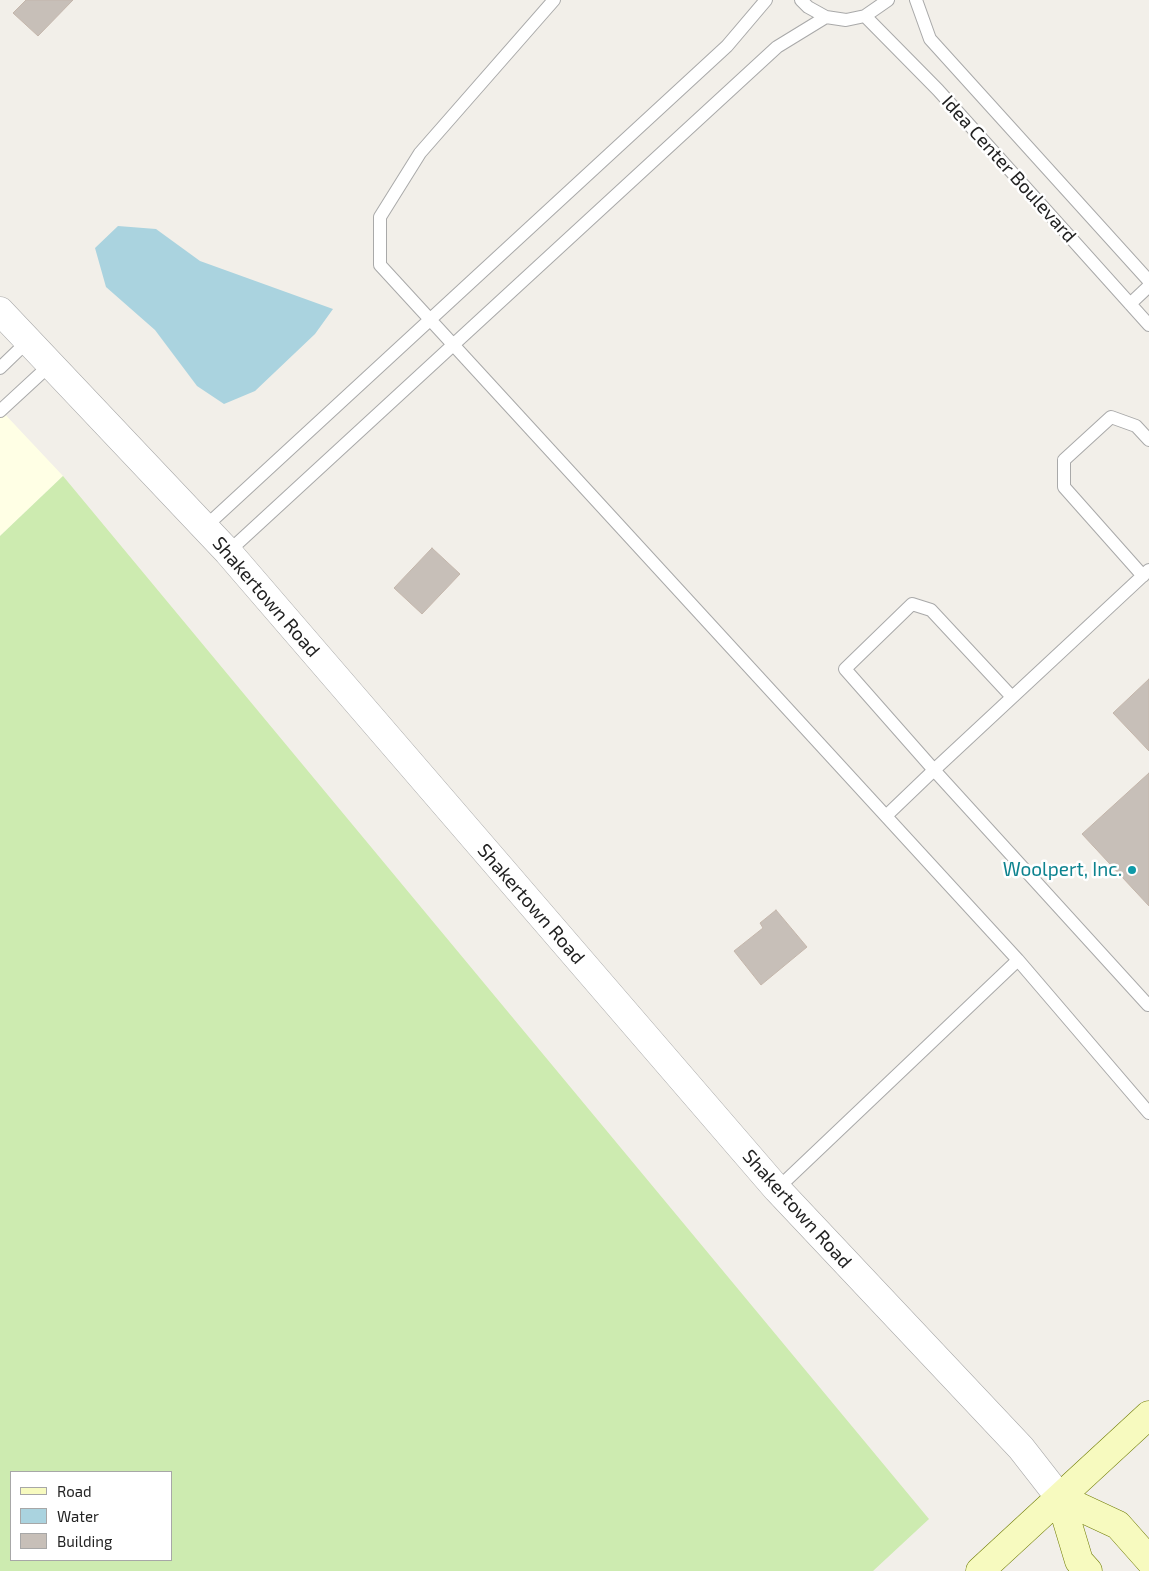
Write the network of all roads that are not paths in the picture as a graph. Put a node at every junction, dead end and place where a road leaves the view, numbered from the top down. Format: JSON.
{"nodes":[{"id":1,"x":554,"y":0,"type":"edge"},
{"id":2,"x":766,"y":0,"type":"edge"},
{"id":3,"x":801,"y":0,"type":"edge"},
{"id":4,"x":888,"y":0,"type":"edge"},
{"id":5,"x":916,"y":0,"type":"edge"},
{"id":6,"x":865,"y":16,"type":"junction"},
{"id":7,"x":826,"y":17,"type":"junction"},
{"id":8,"x":1149,"y":281,"type":"edge"},
{"id":9,"x":1149,"y":286,"type":"edge"},
{"id":10,"x":1130,"y":304,"type":"junction"},
{"id":11,"x":0,"y":311,"type":"edge"},
{"id":12,"x":429,"y":320,"type":"junction"},
{"id":13,"x":1149,"y":325,"type":"edge"},
{"id":14,"x":28,"y":341,"type":"junction"},
{"id":15,"x":454,"y":344,"type":"junction"},
{"id":16,"x":51,"y":364,"type":"junction"},
{"id":17,"x":0,"y":368,"type":"edge"},
{"id":18,"x":0,"y":412,"type":"edge"},
{"id":19,"x":1149,"y":440,"type":"edge"},
{"id":20,"x":205,"y":527,"type":"junction"},
{"id":21,"x":228,"y":552,"type":"junction"},
{"id":22,"x":1146,"y":573,"type":"edge"},
{"id":23,"x":1012,"y":697,"type":"junction"},
{"id":24,"x":934,"y":770,"type":"junction"},
{"id":25,"x":886,"y":816,"type":"junction"},
{"id":26,"x":1018,"y":960,"type":"junction"},
{"id":27,"x":1149,"y":1006,"type":"edge"},
{"id":28,"x":1149,"y":1113,"type":"edge"},
{"id":29,"x":777,"y":1189,"type":"junction"},
{"id":30,"x":1149,"y":1415,"type":"edge"},
{"id":31,"x":1060,"y":1498,"type":"junction"},
{"id":32,"x":1149,"y":1560,"type":"edge"},
{"id":33,"x":980,"y":1571,"type":"edge"},
{"id":34,"x":1088,"y":1571,"type":"edge"}],
"edges":[{"from":1,"to":12,"type":"lane"},
{"from":2,"to":12,"type":"lane"},
{"from":3,"to":7,"type":"lane"},
{"from":4,"to":6,"type":"lane"},
{"from":5,"to":8,"type":"lane","name":"Idea Center Boulevard"},
{"from":6,"to":7,"type":"lane"},
{"from":6,"to":10,"type":"lane","name":"Idea Center Boulevard"},
{"from":7,"to":15,"type":"lane"},
{"from":9,"to":10,"type":"lane"},
{"from":10,"to":13,"type":"lane","name":"Idea Center Boulevard"},
{"from":11,"to":14,"type":"street","name":"Shakertown Road"},
{"from":12,"to":15,"type":"lane"},
{"from":12,"to":20,"type":"lane"},
{"from":14,"to":16,"type":"street","name":"Shakertown Road"},
{"from":14,"to":17,"type":"lane"},
{"from":15,"to":21,"type":"lane"},
{"from":15,"to":25,"type":"lane"},
{"from":16,"to":18,"type":"lane"},
{"from":16,"to":20,"type":"street","name":"Shakertown Road"},
{"from":19,"to":22,"type":"lane"},
{"from":20,"to":21,"type":"street","name":"Shakertown Road"},
{"from":21,"to":29,"type":"street","name":"Shakertown Road"},
{"from":22,"to":23,"type":"lane"},
{"from":23,"to":24,"type":"lane"},
{"from":23,"to":24,"type":"lane"},
{"from":24,"to":25,"type":"lane"},
{"from":24,"to":27,"type":"lane"},
{"from":25,"to":26,"type":"lane"},
{"from":26,"to":28,"type":"lane"},
{"from":26,"to":29,"type":"lane"},
{"from":29,"to":31,"type":"street","name":"Shakertown Road"},
{"from":30,"to":31,"type":"main road"},
{"from":31,"to":32,"type":"main road"},
{"from":31,"to":33,"type":"main road"},
{"from":31,"to":34,"type":"main road"}]}
